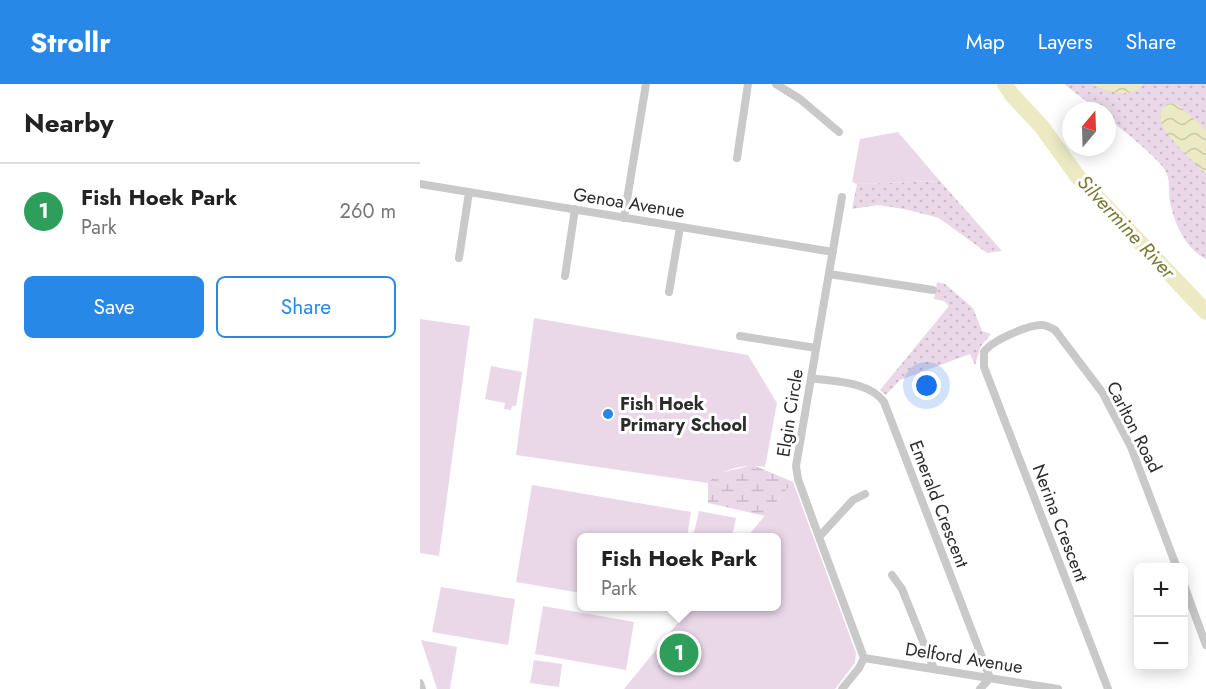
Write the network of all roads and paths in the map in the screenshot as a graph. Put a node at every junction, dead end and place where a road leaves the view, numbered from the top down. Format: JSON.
{"nodes":[{"id":1,"x":646,"y":84,"type":"edge"},
{"id":2,"x":748,"y":84,"type":"edge"},
{"id":3,"x":776,"y":84,"type":"edge"},
{"id":4,"x":839,"y":132,"type":"dead end"},
{"id":5,"x":737,"y":158,"type":"dead end"},
{"id":6,"x":420,"y":184,"type":"edge"},
{"id":7,"x":470,"y":192,"type":"junction"},
{"id":8,"x":842,"y":197,"type":"dead end"},
{"id":9,"x":575,"y":209,"type":"junction"},
{"id":10,"x":624,"y":218,"type":"junction"},
{"id":11,"x":680,"y":227,"type":"junction"},
{"id":12,"x":833,"y":252,"type":"junction"},
{"id":13,"x":459,"y":258,"type":"dead end"},
{"id":14,"x":829,"y":274,"type":"junction"},
{"id":15,"x":565,"y":276,"type":"dead end"},
{"id":16,"x":933,"y":290,"type":"dead end"},
{"id":17,"x":669,"y":292,"type":"dead end"},
{"id":18,"x":740,"y":336,"type":"dead end"},
{"id":19,"x":816,"y":348,"type":"junction"},
{"id":20,"x":984,"y":367,"type":"joint"},
{"id":21,"x":811,"y":378,"type":"junction"},
{"id":22,"x":865,"y":494,"type":"dead end"},
{"id":23,"x":819,"y":537,"type":"junction"},
{"id":24,"x":1175,"y":563,"type":"edge"},
{"id":25,"x":892,"y":575,"type":"dead end"},
{"id":26,"x":1188,"y":596,"type":"edge"},
{"id":27,"x":1206,"y":645,"type":"edge"},
{"id":28,"x":864,"y":658,"type":"junction"},
{"id":29,"x":934,"y":669,"type":"junction"},
{"id":30,"x":990,"y":678,"type":"junction"},
{"id":31,"x":420,"y":683,"type":"edge"},
{"id":32,"x":422,"y":689,"type":"edge"},
{"id":33,"x":842,"y":689,"type":"edge"},
{"id":34,"x":980,"y":689,"type":"edge"},
{"id":35,"x":1058,"y":689,"type":"edge"},
{"id":36,"x":1108,"y":689,"type":"edge"}],
"edges":[{"from":1,"to":10,"type":"street"},
{"from":2,"to":5,"type":"street"},
{"from":3,"to":4,"type":"street"},
{"from":6,"to":7,"type":"street","name":"Genoa Avenue"},
{"from":7,"to":9,"type":"street","name":"Genoa Avenue"},
{"from":7,"to":13,"type":"street"},
{"from":8,"to":12,"type":"street","name":"Elgin Circle"},
{"from":9,"to":10,"type":"street","name":"Genoa Avenue"},
{"from":9,"to":15,"type":"street"},
{"from":10,"to":11,"type":"street","name":"Genoa Avenue"},
{"from":11,"to":12,"type":"street","name":"Genoa Avenue"},
{"from":11,"to":17,"type":"street"},
{"from":12,"to":14,"type":"street","name":"Elgin Circle"},
{"from":14,"to":16,"type":"street"},
{"from":14,"to":19,"type":"street","name":"Elgin Circle"},
{"from":18,"to":19,"type":"street"},
{"from":19,"to":21,"type":"street","name":"Elgin Circle"},
{"from":20,"to":24,"type":"street","name":"Carlton Road"},
{"from":20,"to":36,"type":"street","name":"Nerina Crescent"},
{"from":21,"to":23,"type":"street","name":"Elgin Circle"},
{"from":21,"to":30,"type":"street","name":"Emerald Crescent"},
{"from":22,"to":23,"type":"street"},
{"from":23,"to":28,"type":"street","name":"Elgin Circle"},
{"from":25,"to":29,"type":"street"},
{"from":26,"to":27,"type":"street"},
{"from":28,"to":29,"type":"street","name":"Delford Avenue"},
{"from":28,"to":33,"type":"street"},
{"from":29,"to":30,"type":"street","name":"Delford Avenue"},
{"from":30,"to":34,"type":"street"},
{"from":30,"to":35,"type":"street","name":"Delford Avenue"},
{"from":31,"to":32,"type":"street"}]}
